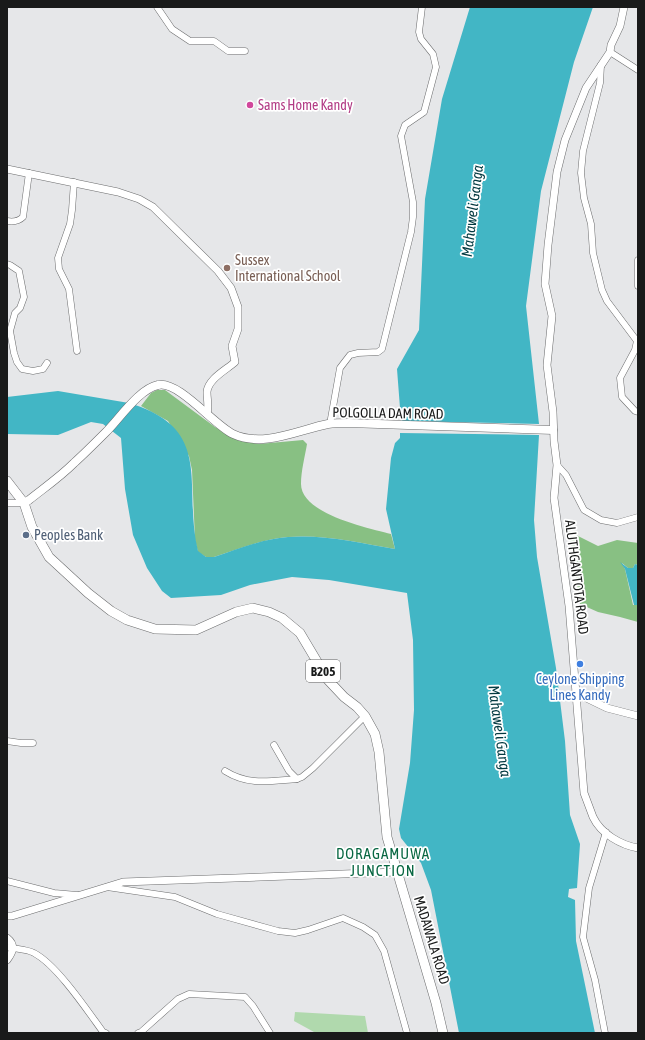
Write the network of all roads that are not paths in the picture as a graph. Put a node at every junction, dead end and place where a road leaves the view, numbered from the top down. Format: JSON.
{"nodes":[{"id":1,"x":157,"y":7,"type":"edge"},
{"id":2,"x":422,"y":7,"type":"edge"},
{"id":3,"x":624,"y":7,"type":"edge"},
{"id":4,"x":245,"y":51,"type":"dead end"},
{"id":5,"x":610,"y":52,"type":"junction"},
{"id":6,"x":601,"y":64,"type":"junction"},
{"id":7,"x":638,"y":70,"type":"edge"},
{"id":8,"x":7,"y":169,"type":"edge"},
{"id":9,"x":29,"y":173,"type":"junction"},
{"id":10,"x":74,"y":182,"type":"junction"},
{"id":11,"x":7,"y":221,"type":"edge"},
{"id":12,"x":638,"y":260,"type":"edge"},
{"id":13,"x":7,"y":264,"type":"edge"},
{"id":14,"x":638,"y":286,"type":"edge"},
{"id":15,"x":77,"y":351,"type":"dead end"},
{"id":16,"x":47,"y":363,"type":"dead end"},
{"id":17,"x":638,"y":412,"type":"edge"},
{"id":18,"x":207,"y":414,"type":"junction"},
{"id":19,"x":330,"y":424,"type":"junction"},
{"id":20,"x":553,"y":430,"type":"junction"},
{"id":21,"x":557,"y":466,"type":"junction"},
{"id":22,"x":7,"y":481,"type":"edge"},
{"id":23,"x":7,"y":503,"type":"edge"},
{"id":24,"x":24,"y":503,"type":"junction"},
{"id":25,"x":638,"y":518,"type":"edge"},
{"id":26,"x":576,"y":693,"type":"junction"},
{"id":27,"x":365,"y":716,"type":"junction"},
{"id":28,"x":638,"y":716,"type":"edge"},
{"id":29,"x":7,"y":741,"type":"edge"},
{"id":30,"x":33,"y":743,"type":"dead end"},
{"id":31,"x":274,"y":745,"type":"dead end"},
{"id":32,"x":225,"y":771,"type":"dead end"},
{"id":33,"x":297,"y":779,"type":"junction"},
{"id":34,"x":606,"y":832,"type":"junction"},
{"id":35,"x":638,"y":848,"type":"edge"},
{"id":36,"x":397,"y":872,"type":"junction"},
{"id":37,"x":7,"y":881,"type":"edge"},
{"id":38,"x":106,"y":887,"type":"junction"},
{"id":39,"x":83,"y":896,"type":"junction"},
{"id":40,"x":7,"y":916,"type":"edge"},
{"id":41,"x":7,"y":938,"type":"edge"},
{"id":42,"x":10,"y":948,"type":"edge"},
{"id":43,"x":7,"y":960,"type":"edge"},
{"id":44,"x":106,"y":1033,"type":"edge"},
{"id":45,"x":138,"y":1033,"type":"edge"},
{"id":46,"x":270,"y":1033,"type":"edge"},
{"id":47,"x":407,"y":1033,"type":"edge"},
{"id":48,"x":443,"y":1033,"type":"edge"},
{"id":49,"x":605,"y":1033,"type":"edge"}],
"edges":[{"from":1,"to":4,"type":"street"},
{"from":2,"to":19,"type":"street"},
{"from":3,"to":5,"type":"street","name":"ALUTHGANTOTA ROAD"},
{"from":5,"to":6,"type":"street","name":"ALUTHGANTOTA ROAD"},
{"from":5,"to":7,"type":"street"},
{"from":6,"to":17,"type":"street"},
{"from":6,"to":20,"type":"street","name":"ALUTHGANTOTA ROAD"},
{"from":8,"to":9,"type":"street"},
{"from":9,"to":10,"type":"street"},
{"from":9,"to":11,"type":"street"},
{"from":10,"to":15,"type":"street"},
{"from":10,"to":18,"type":"street"},
{"from":12,"to":14,"type":"street"},
{"from":13,"to":16,"type":"street"},
{"from":18,"to":19,"type":"main road","name":"POLGOLLA DAM ROAD"},
{"from":18,"to":24,"type":"main road","name":"POLGOLLA DAM ROAD"},
{"from":19,"to":20,"type":"main road","name":"POLGOLLA DAM ROAD"},
{"from":20,"to":21,"type":"street","name":"ALUTHGANTOTA ROAD"},
{"from":21,"to":25,"type":"street"},
{"from":21,"to":26,"type":"street","name":"ALUTHGANTOTA ROAD"},
{"from":22,"to":24,"type":"main road","name":"MADAWALA ROAD","number":"B205"},
{"from":23,"to":24,"type":"street"},
{"from":24,"to":27,"type":"main road","name":"MADAWALA ROAD","number":"B205"},
{"from":26,"to":28,"type":"street"},
{"from":26,"to":34,"type":"street","name":"ALUTHGANTOTA ROAD"},
{"from":27,"to":33,"type":"street"},
{"from":27,"to":36,"type":"main road","name":"MADAWALA ROAD","number":"B205"},
{"from":29,"to":30,"type":"street"},
{"from":31,"to":33,"type":"street"},
{"from":32,"to":33,"type":"street"},
{"from":34,"to":35,"type":"street","name":"ALUTHGANTOTA ROAD"},
{"from":34,"to":49,"type":"street"},
{"from":36,"to":38,"type":"street"},
{"from":36,"to":48,"type":"main road","name":"MADAWALA ROAD","number":"B205"},
{"from":37,"to":39,"type":"street"},
{"from":38,"to":39,"type":"street"},
{"from":38,"to":47,"type":"street"},
{"from":39,"to":40,"type":"street"},
{"from":41,"to":42,"type":"street"},
{"from":42,"to":43,"type":"street"},
{"from":42,"to":44,"type":"street"},
{"from":45,"to":46,"type":"street"}]}
